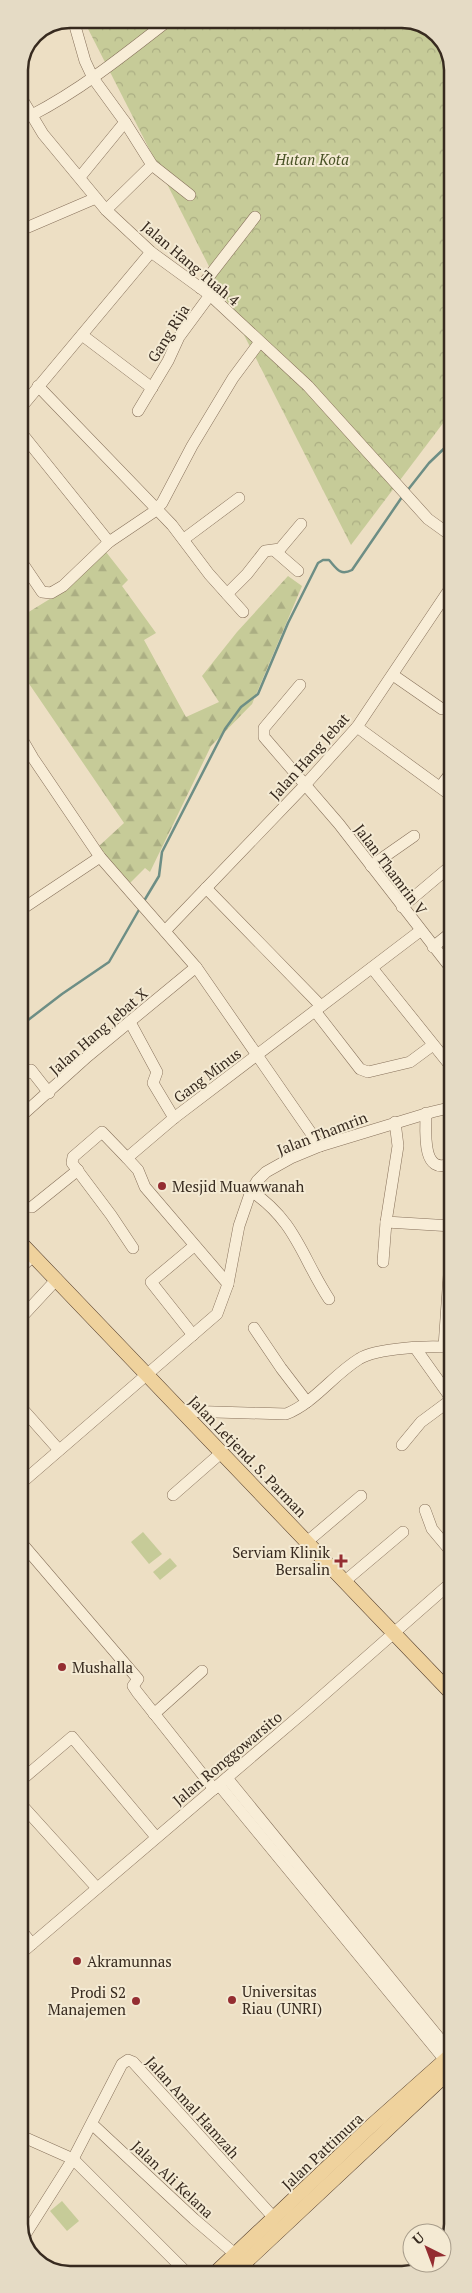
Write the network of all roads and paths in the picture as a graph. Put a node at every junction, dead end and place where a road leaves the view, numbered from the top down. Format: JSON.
{"nodes":[{"id":1,"x":76,"y":28,"type":"edge"},
{"id":2,"x":159,"y":28,"type":"edge"},
{"id":3,"x":94,"y":78,"type":"junction"},
{"id":4,"x":28,"y":109,"type":"edge"},
{"id":5,"x":32,"y":115,"type":"junction"},
{"id":6,"x":125,"y":122,"type":"junction"},
{"id":7,"x":152,"y":165,"type":"junction"},
{"id":8,"x":80,"y":177,"type":"junction"},
{"id":9,"x":190,"y":195,"type":"dead end"},
{"id":10,"x":96,"y":198,"type":"junction"},
{"id":11,"x":106,"y":210,"type":"junction"},
{"id":12,"x":255,"y":217,"type":"dead end"},
{"id":13,"x":28,"y":227,"type":"edge"},
{"id":14,"x":151,"y":252,"type":"junction"},
{"id":15,"x":200,"y":288,"type":"junction"},
{"id":16,"x":210,"y":295,"type":"junction"},
{"id":17,"x":82,"y":335,"type":"junction"},
{"id":18,"x":259,"y":343,"type":"junction"},
{"id":19,"x":38,"y":386,"type":"junction"},
{"id":20,"x":152,"y":388,"type":"junction"},
{"id":21,"x":28,"y":398,"type":"edge"},
{"id":22,"x":138,"y":411,"type":"dead end"},
{"id":23,"x":28,"y":441,"type":"edge"},
{"id":24,"x":239,"y":498,"type":"dead end"},
{"id":25,"x":156,"y":509,"type":"junction"},
{"id":26,"x":301,"y":524,"type":"dead end"},
{"id":27,"x":444,"y":531,"type":"edge"},
{"id":28,"x":184,"y":539,"type":"junction"},
{"id":29,"x":109,"y":542,"type":"junction"},
{"id":30,"x":275,"y":551,"type":"junction"},
{"id":31,"x":298,"y":571,"type":"dead end"},
{"id":32,"x":28,"y":577,"type":"edge"},
{"id":33,"x":227,"y":594,"type":"junction"},
{"id":34,"x":444,"y":598,"type":"edge"},
{"id":35,"x":243,"y":612,"type":"dead end"},
{"id":36,"x":393,"y":675,"type":"junction"},
{"id":37,"x":300,"y":685,"type":"dead end"},
{"id":38,"x":442,"y":709,"type":"dead end"},
{"id":39,"x":357,"y":727,"type":"junction"},
{"id":40,"x":28,"y":749,"type":"edge"},
{"id":41,"x":444,"y":782,"type":"edge"},
{"id":42,"x":305,"y":785,"type":"junction"},
{"id":43,"x":440,"y":787,"type":"junction"},
{"id":44,"x":444,"y":790,"type":"edge"},
{"id":45,"x":414,"y":836,"type":"dead end"},
{"id":46,"x":100,"y":857,"type":"junction"},
{"id":47,"x":371,"y":866,"type":"junction"},
{"id":48,"x":444,"y":872,"type":"edge"},
{"id":49,"x":206,"y":888,"type":"junction"},
{"id":50,"x":28,"y":905,"type":"edge"},
{"id":51,"x":402,"y":907,"type":"junction"},
{"id":52,"x":166,"y":931,"type":"junction"},
{"id":53,"x":420,"y":931,"type":"junction"},
{"id":54,"x":444,"y":938,"type":"edge"},
{"id":55,"x":433,"y":947,"type":"junction"},
{"id":56,"x":444,"y":960,"type":"edge"},
{"id":57,"x":196,"y":967,"type":"junction"},
{"id":58,"x":372,"y":968,"type":"junction"},
{"id":59,"x":318,"y":1008,"type":"junction"},
{"id":60,"x":130,"y":1022,"type":"junction"},
{"id":61,"x":433,"y":1044,"type":"junction"},
{"id":62,"x":257,"y":1056,"type":"junction"},
{"id":63,"x":444,"y":1058,"type":"edge"},
{"id":64,"x":28,"y":1072,"type":"edge"},
{"id":65,"x":49,"y":1093,"type":"junction"},
{"id":66,"x":444,"y":1109,"type":"edge"},
{"id":67,"x":28,"y":1110,"type":"edge"},
{"id":68,"x":426,"y":1113,"type":"junction"},
{"id":69,"x":174,"y":1118,"type":"junction"},
{"id":70,"x":395,"y":1122,"type":"junction"},
{"id":71,"x":320,"y":1146,"type":"junction"},
{"id":72,"x":127,"y":1158,"type":"junction"},
{"id":73,"x":444,"y":1166,"type":"edge"},
{"id":74,"x":78,"y":1170,"type":"junction"},
{"id":75,"x":251,"y":1192,"type":"junction"},
{"id":76,"x":32,"y":1207,"type":"dead end"},
{"id":77,"x":386,"y":1222,"type":"junction"},
{"id":78,"x":444,"y":1226,"type":"edge"},
{"id":79,"x":194,"y":1246,"type":"junction"},
{"id":80,"x":133,"y":1248,"type":"dead end"},
{"id":81,"x":28,"y":1251,"type":"edge"},
{"id":82,"x":33,"y":1256,"type":"junction"},
{"id":83,"x":28,"y":1261,"type":"edge"},
{"id":84,"x":383,"y":1262,"type":"dead end"},
{"id":85,"x":56,"y":1279,"type":"junction"},
{"id":86,"x":228,"y":1284,"type":"junction"},
{"id":87,"x":329,"y":1299,"type":"dead end"},
{"id":88,"x":28,"y":1310,"type":"edge"},
{"id":89,"x":254,"y":1328,"type":"dead end"},
{"id":90,"x":193,"y":1335,"type":"junction"},
{"id":91,"x":444,"y":1347,"type":"edge"},
{"id":92,"x":416,"y":1349,"type":"junction"},
{"id":93,"x":146,"y":1374,"type":"junction"},
{"id":94,"x":444,"y":1388,"type":"edge"},
{"id":95,"x":307,"y":1402,"type":"junction"},
{"id":96,"x":444,"y":1406,"type":"edge"},
{"id":97,"x":182,"y":1411,"type":"junction"},
{"id":98,"x":28,"y":1415,"type":"edge"},
{"id":99,"x":402,"y":1445,"type":"dead end"},
{"id":100,"x":59,"y":1450,"type":"junction"},
{"id":101,"x":221,"y":1453,"type":"junction"},
{"id":102,"x":28,"y":1477,"type":"edge"},
{"id":103,"x":173,"y":1495,"type":"dead end"},
{"id":104,"x":361,"y":1496,"type":"dead end"},
{"id":105,"x":425,"y":1510,"type":"dead end"},
{"id":106,"x":403,"y":1532,"type":"dead end"},
{"id":107,"x":308,"y":1542,"type":"junction"},
{"id":108,"x":444,"y":1543,"type":"edge"},
{"id":109,"x":28,"y":1551,"type":"edge"},
{"id":110,"x":345,"y":1581,"type":"junction"},
{"id":111,"x":444,"y":1589,"type":"edge"},
{"id":112,"x":393,"y":1634,"type":"junction"},
{"id":113,"x":202,"y":1671,"type":"dead end"},
{"id":114,"x":444,"y":1686,"type":"edge"},
{"id":115,"x":154,"y":1714,"type":"junction"},
{"id":116,"x":28,"y":1774,"type":"edge"},
{"id":117,"x":220,"y":1784,"type":"junction"},
{"id":118,"x":28,"y":1812,"type":"edge"},
{"id":119,"x":156,"y":1837,"type":"junction"},
{"id":120,"x":97,"y":1888,"type":"junction"},
{"id":121,"x":28,"y":1939,"type":"edge"},
{"id":122,"x":32,"y":1944,"type":"junction"},
{"id":123,"x":28,"y":1948,"type":"edge"},
{"id":124,"x":444,"y":2051,"type":"edge"},
{"id":125,"x":444,"y":2068,"type":"edge"},
{"id":126,"x":444,"y":2069,"type":"edge"},
{"id":127,"x":92,"y":2124,"type":"junction"},
{"id":128,"x":28,"y":2139,"type":"edge"},
{"id":129,"x":73,"y":2159,"type":"junction"},
{"id":130,"x":274,"y":2218,"type":"junction"},
{"id":131,"x":28,"y":2230,"type":"edge"},
{"id":132,"x":244,"y":2264,"type":"edge"},
{"id":133,"x":179,"y":2265,"type":"edge"}],
"edges":[{"from":1,"to":3,"type":"street"},
{"from":2,"to":3,"type":"street"},
{"from":3,"to":5,"type":"street"},
{"from":3,"to":6,"type":"street"},
{"from":4,"to":5,"type":"street","name":"Jalan Hang Tuah 4"},
{"from":5,"to":8,"type":"street","name":"Jalan Hang Tuah 4"},
{"from":6,"to":7,"type":"street"},
{"from":6,"to":8,"type":"street"},
{"from":7,"to":9,"type":"street"},
{"from":7,"to":11,"type":"street"},
{"from":8,"to":10,"type":"street","name":"Jalan Hang Tuah 4"},
{"from":10,"to":11,"type":"street","name":"Jalan Hang Tuah 4"},
{"from":10,"to":13,"type":"street"},
{"from":11,"to":14,"type":"street","name":"Jalan Hang Tuah 4"},
{"from":12,"to":15,"type":"street"},
{"from":14,"to":15,"type":"street","name":"Jalan Hang Tuah 4"},
{"from":14,"to":17,"type":"street"},
{"from":15,"to":16,"type":"street","name":"Jalan Hang Tuah 4"},
{"from":16,"to":18,"type":"street","name":"Jalan Hang Tuah 4"},
{"from":16,"to":20,"type":"street","name":"Gang Rija"},
{"from":17,"to":19,"type":"street"},
{"from":17,"to":20,"type":"street"},
{"from":18,"to":25,"type":"street"},
{"from":18,"to":27,"type":"street","name":"Jalan Hang Tuah 4"},
{"from":19,"to":21,"type":"street"},
{"from":19,"to":25,"type":"street"},
{"from":20,"to":22,"type":"street","name":"Gang Rija"},
{"from":23,"to":29,"type":"street"},
{"from":24,"to":28,"type":"street"},
{"from":25,"to":28,"type":"street"},
{"from":25,"to":29,"type":"street"},
{"from":26,"to":30,"type":"street"},
{"from":28,"to":33,"type":"street"},
{"from":29,"to":32,"type":"street"},
{"from":30,"to":31,"type":"street"},
{"from":30,"to":33,"type":"street"},
{"from":33,"to":35,"type":"street"},
{"from":34,"to":36,"type":"street","name":"Jalan Hang Jebat"},
{"from":36,"to":38,"type":"street"},
{"from":36,"to":39,"type":"street","name":"Jalan Hang Jebat"},
{"from":37,"to":42,"type":"street","name":"Jalan Thamrin V"},
{"from":39,"to":42,"type":"street","name":"Jalan Hang Jebat"},
{"from":39,"to":43,"type":"street"},
{"from":40,"to":46,"type":"street"},
{"from":41,"to":43,"type":"street"},
{"from":42,"to":47,"type":"street","name":"Jalan Thamrin V"},
{"from":42,"to":49,"type":"street","name":"Jalan Hang Jebat"},
{"from":43,"to":44,"type":"street"},
{"from":45,"to":47,"type":"street"},
{"from":46,"to":50,"type":"street"},
{"from":46,"to":52,"type":"street"},
{"from":47,"to":51,"type":"street","name":"Jalan Thamrin V"},
{"from":48,"to":51,"type":"street"},
{"from":49,"to":52,"type":"street","name":"Jalan Hang Jebat"},
{"from":49,"to":59,"type":"street"},
{"from":51,"to":53,"type":"street","name":"Jalan Thamrin V"},
{"from":52,"to":57,"type":"street"},
{"from":53,"to":55,"type":"street","name":"Jalan Thamrin V"},
{"from":53,"to":58,"type":"street","name":"Gang Minus"},
{"from":54,"to":55,"type":"street"},
{"from":55,"to":56,"type":"street","name":"Jalan Thamrin V"},
{"from":57,"to":60,"type":"street","name":"Jalan Hang Jebat X"},
{"from":57,"to":62,"type":"street"},
{"from":58,"to":59,"type":"street","name":"Gang Minus"},
{"from":58,"to":61,"type":"street"},
{"from":59,"to":61,"type":"street"},
{"from":59,"to":62,"type":"street","name":"Gang Minus"},
{"from":60,"to":65,"type":"street","name":"Jalan Hang Jebat X"},
{"from":60,"to":69,"type":"street"},
{"from":61,"to":63,"type":"street"},
{"from":62,"to":69,"type":"street","name":"Gang Minus"},
{"from":62,"to":71,"type":"street"},
{"from":64,"to":65,"type":"street"},
{"from":65,"to":67,"type":"street","name":"Jalan Hang Jebat X"},
{"from":66,"to":68,"type":"street","name":"Jalan Thamrin"},
{"from":68,"to":70,"type":"street","name":"Jalan Thamrin"},
{"from":68,"to":73,"type":"street"},
{"from":69,"to":72,"type":"street","name":"Gang Minus"},
{"from":70,"to":71,"type":"street","name":"Jalan Thamrin"},
{"from":70,"to":77,"type":"street"},
{"from":71,"to":75,"type":"street","name":"Jalan Thamrin"},
{"from":72,"to":74,"type":"street"},
{"from":72,"to":79,"type":"street"},
{"from":74,"to":76,"type":"street"},
{"from":74,"to":80,"type":"street"},
{"from":75,"to":86,"type":"street","name":"Jalan Thamrin"},
{"from":75,"to":87,"type":"street"},
{"from":77,"to":78,"type":"street"},
{"from":77,"to":84,"type":"street"},
{"from":79,"to":86,"type":"street"},
{"from":79,"to":90,"type":"street"},
{"from":81,"to":82,"type":"main road","name":"Jalan Letjend. S. Parman"},
{"from":82,"to":83,"type":"street"},
{"from":82,"to":85,"type":"main road","name":"Jalan Letjend. S. Parman"},
{"from":85,"to":88,"type":"street"},
{"from":85,"to":93,"type":"main road","name":"Jalan Letjend. S. Parman"},
{"from":86,"to":90,"type":"street","name":"Jalan Thamrin"},
{"from":89,"to":95,"type":"street"},
{"from":90,"to":93,"type":"street","name":"Jalan Thamrin"},
{"from":91,"to":92,"type":"street"},
{"from":92,"to":94,"type":"street"},
{"from":92,"to":95,"type":"street"},
{"from":93,"to":97,"type":"main road","name":"Jalan Letjend. S. Parman"},
{"from":93,"to":100,"type":"street","name":"Jalan Thamrin"},
{"from":95,"to":97,"type":"street"},
{"from":96,"to":99,"type":"street"},
{"from":97,"to":101,"type":"main road","name":"Jalan Letjend. S. Parman"},
{"from":98,"to":100,"type":"street"},
{"from":100,"to":102,"type":"street","name":"Jalan Thamrin"},
{"from":101,"to":103,"type":"street"},
{"from":101,"to":107,"type":"main road","name":"Jalan Letjend. S. Parman"},
{"from":104,"to":107,"type":"street"},
{"from":105,"to":108,"type":"street"},
{"from":106,"to":110,"type":"street"},
{"from":107,"to":110,"type":"main road","name":"Jalan Letjend. S. Parman"},
{"from":109,"to":115,"type":"street"},
{"from":110,"to":112,"type":"main road","name":"Jalan Letjend. S. Parman"},
{"from":111,"to":112,"type":"street","name":"Jalan Ronggowarsito"},
{"from":112,"to":114,"type":"main road","name":"Jalan Letjend. S. Parman"},
{"from":112,"to":117,"type":"street","name":"Jalan Ronggowarsito"},
{"from":113,"to":115,"type":"street"},
{"from":115,"to":117,"type":"street"},
{"from":116,"to":119,"type":"street"},
{"from":117,"to":119,"type":"street","name":"Jalan Ronggowarsito"},
{"from":117,"to":124,"type":"street"},
{"from":118,"to":120,"type":"street"},
{"from":119,"to":120,"type":"street","name":"Jalan Ronggowarsito"},
{"from":120,"to":122,"type":"street","name":"Jalan Ronggowarsito"},
{"from":121,"to":122,"type":"street"},
{"from":122,"to":123,"type":"street","name":"Jalan Ronggowarsito"},
{"from":125,"to":130,"type":"main road","name":"Jalan Pattimura"},
{"from":126,"to":132,"type":"main road","name":"Jalan Pattimura"},
{"from":127,"to":129,"type":"street","name":"Jalan Amal Hamzah"},
{"from":127,"to":130,"type":"street","name":"Jalan Amal Hamzah"},
{"from":127,"to":132,"type":"street","name":"Jalan Ali Kelana"},
{"from":128,"to":129,"type":"street"},
{"from":129,"to":131,"type":"street","name":"Jalan Amal Hamzah"},
{"from":129,"to":133,"type":"street"},
{"from":130,"to":132,"type":"main road","name":"Jalan Pattimura"}]}
